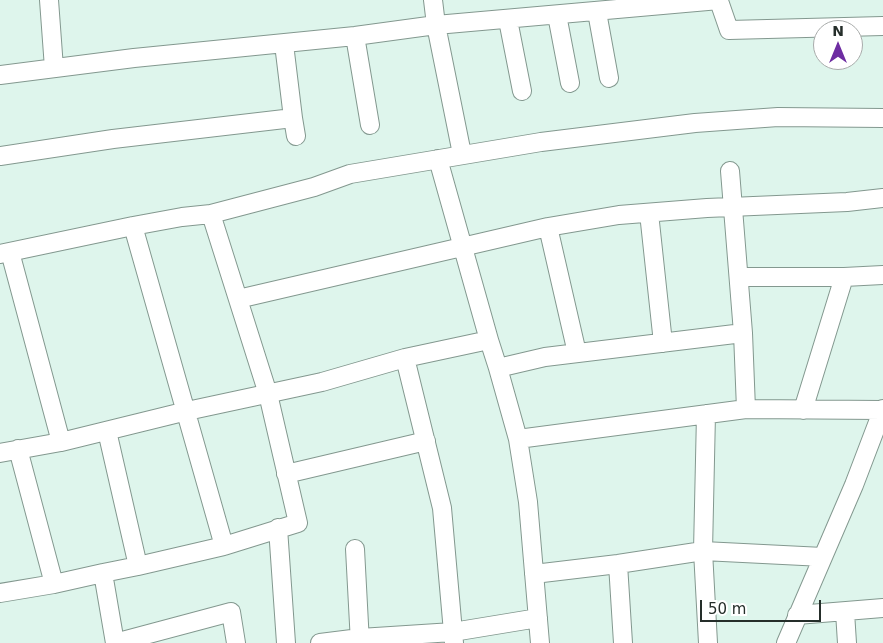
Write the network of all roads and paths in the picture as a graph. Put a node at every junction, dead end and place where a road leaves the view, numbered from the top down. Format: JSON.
{"nodes":[{"id":1,"x":49,"y":0,"type":"edge"},
{"id":2,"x":432,"y":0,"type":"edge"},
{"id":3,"x":719,"y":0,"type":"edge"},
{"id":4,"x":597,"y":12,"type":"junction"},
{"id":5,"x":557,"y":16,"type":"junction"},
{"id":6,"x":508,"y":20,"type":"junction"},
{"id":7,"x":436,"y":25,"type":"junction"},
{"id":8,"x":883,"y":26,"type":"edge"},
{"id":9,"x":356,"y":36,"type":"junction"},
{"id":10,"x":284,"y":44,"type":"junction"},
{"id":11,"x":54,"y":68,"type":"junction"},
{"id":12,"x":0,"y":75,"type":"edge"},
{"id":13,"x":609,"y":78,"type":"dead end"},
{"id":14,"x":570,"y":83,"type":"dead end"},
{"id":15,"x":522,"y":91,"type":"dead end"},
{"id":16,"x":293,"y":118,"type":"junction"},
{"id":17,"x":883,"y":118,"type":"edge"},
{"id":18,"x":370,"y":125,"type":"dead end"},
{"id":19,"x":296,"y":136,"type":"dead end"},
{"id":20,"x":462,"y":154,"type":"junction"},
{"id":21,"x":0,"y":156,"type":"edge"},
{"id":22,"x":438,"y":159,"type":"junction"},
{"id":23,"x":730,"y":171,"type":"dead end"},
{"id":24,"x":883,"y":198,"type":"edge"},
{"id":25,"x":733,"y":207,"type":"junction"},
{"id":26,"x":649,"y":212,"type":"junction"},
{"id":27,"x":211,"y":214,"type":"junction"},
{"id":28,"x":133,"y":226,"type":"junction"},
{"id":29,"x":548,"y":227,"type":"junction"},
{"id":30,"x":463,"y":247,"type":"junction"},
{"id":31,"x":5,"y":253,"type":"edge"},
{"id":32,"x":883,"y":275,"type":"edge"},
{"id":33,"x":739,"y":277,"type":"junction"},
{"id":34,"x":844,"y":277,"type":"junction"},
{"id":35,"x":238,"y":299,"type":"junction"},
{"id":36,"x":743,"y":333,"type":"junction"},
{"id":37,"x":489,"y":340,"type":"junction"},
{"id":38,"x":663,"y":343,"type":"junction"},
{"id":39,"x":577,"y":353,"type":"junction"},
{"id":40,"x":405,"y":358,"type":"junction"},
{"id":41,"x":498,"y":368,"type":"junction"},
{"id":42,"x":268,"y":394,"type":"junction"},
{"id":43,"x":746,"y":409,"type":"junction"},
{"id":44,"x":803,"y":410,"type":"junction"},
{"id":45,"x":883,"y":410,"type":"edge"},
{"id":46,"x":187,"y":412,"type":"junction"},
{"id":47,"x":706,"y":414,"type":"junction"},
{"id":48,"x":106,"y":431,"type":"junction"},
{"id":49,"x":518,"y":439,"type":"junction"},
{"id":50,"x":426,"y":441,"type":"junction"},
{"id":51,"x":60,"y":442,"type":"junction"},
{"id":52,"x":18,"y":449,"type":"junction"},
{"id":53,"x":0,"y":453,"type":"edge"},
{"id":54,"x":286,"y":474,"type":"junction"},
{"id":55,"x":278,"y":528,"type":"junction"},
{"id":56,"x":224,"y":546,"type":"junction"},
{"id":57,"x":356,"y":549,"type":"dead end"},
{"id":58,"x":702,"y":551,"type":"junction"},
{"id":59,"x":823,"y":556,"type":"junction"},
{"id":60,"x":618,"y":564,"type":"junction"},
{"id":61,"x":138,"y":566,"type":"junction"},
{"id":62,"x":104,"y":573,"type":"junction"},
{"id":63,"x":534,"y":574,"type":"junction"},
{"id":64,"x":54,"y":584,"type":"junction"},
{"id":65,"x":0,"y":593,"type":"edge"},
{"id":66,"x":883,"y":608,"type":"edge"},
{"id":67,"x":845,"y":612,"type":"junction"},
{"id":68,"x":797,"y":616,"type":"junction"},
{"id":69,"x":538,"y":618,"type":"junction"},
{"id":70,"x":453,"y":638,"type":"edge"},
{"id":71,"x":360,"y":640,"type":"edge"},
{"id":72,"x":115,"y":643,"type":"edge"},
{"id":73,"x":236,"y":643,"type":"edge"},
{"id":74,"x":286,"y":643,"type":"edge"},
{"id":75,"x":320,"y":643,"type":"edge"},
{"id":76,"x":540,"y":643,"type":"edge"},
{"id":77,"x":623,"y":643,"type":"edge"},
{"id":78,"x":708,"y":643,"type":"edge"},
{"id":79,"x":786,"y":643,"type":"edge"},
{"id":80,"x":847,"y":643,"type":"edge"}],
"edges":[{"from":1,"to":11,"type":"street"},
{"from":2,"to":7,"type":"street"},
{"from":3,"to":4,"type":"street"},
{"from":3,"to":8,"type":"street"},
{"from":4,"to":5,"type":"street"},
{"from":4,"to":13,"type":"street"},
{"from":5,"to":6,"type":"street"},
{"from":5,"to":14,"type":"street"},
{"from":6,"to":7,"type":"street"},
{"from":6,"to":15,"type":"street"},
{"from":7,"to":9,"type":"street"},
{"from":7,"to":20,"type":"street"},
{"from":9,"to":10,"type":"street"},
{"from":9,"to":18,"type":"street"},
{"from":10,"to":11,"type":"street"},
{"from":10,"to":16,"type":"street"},
{"from":11,"to":12,"type":"street"},
{"from":16,"to":19,"type":"street"},
{"from":16,"to":21,"type":"street"},
{"from":17,"to":20,"type":"street"},
{"from":20,"to":22,"type":"street"},
{"from":22,"to":27,"type":"street"},
{"from":22,"to":30,"type":"street"},
{"from":23,"to":25,"type":"street"},
{"from":24,"to":25,"type":"street"},
{"from":25,"to":26,"type":"street"},
{"from":25,"to":33,"type":"street"},
{"from":26,"to":29,"type":"street"},
{"from":26,"to":38,"type":"street"},
{"from":27,"to":28,"type":"street"},
{"from":27,"to":35,"type":"street"},
{"from":28,"to":31,"type":"street"},
{"from":28,"to":46,"type":"street"},
{"from":29,"to":30,"type":"street"},
{"from":29,"to":39,"type":"street"},
{"from":30,"to":35,"type":"street"},
{"from":30,"to":37,"type":"street"},
{"from":31,"to":51,"type":"street"},
{"from":32,"to":34,"type":"street"},
{"from":33,"to":34,"type":"street"},
{"from":33,"to":36,"type":"street"},
{"from":34,"to":44,"type":"street"},
{"from":35,"to":42,"type":"street"},
{"from":36,"to":38,"type":"street"},
{"from":36,"to":43,"type":"street"},
{"from":37,"to":40,"type":"street"},
{"from":37,"to":41,"type":"street"},
{"from":38,"to":39,"type":"street"},
{"from":39,"to":41,"type":"street"},
{"from":40,"to":42,"type":"street"},
{"from":40,"to":50,"type":"street"},
{"from":41,"to":49,"type":"street"},
{"from":42,"to":46,"type":"street"},
{"from":42,"to":54,"type":"street"},
{"from":43,"to":44,"type":"street"},
{"from":43,"to":47,"type":"street"},
{"from":44,"to":45,"type":"street"},
{"from":45,"to":59,"type":"street"},
{"from":46,"to":48,"type":"street"},
{"from":46,"to":56,"type":"street"},
{"from":47,"to":49,"type":"street"},
{"from":47,"to":58,"type":"street"},
{"from":48,"to":51,"type":"street"},
{"from":48,"to":61,"type":"street"},
{"from":49,"to":63,"type":"street"},
{"from":50,"to":54,"type":"street"},
{"from":50,"to":70,"type":"street"},
{"from":51,"to":52,"type":"street"},
{"from":52,"to":53,"type":"street"},
{"from":52,"to":64,"type":"street"},
{"from":54,"to":55,"type":"street"},
{"from":55,"to":56,"type":"street"},
{"from":55,"to":74,"type":"street"},
{"from":56,"to":61,"type":"street"},
{"from":57,"to":71,"type":"street"},
{"from":58,"to":59,"type":"street"},
{"from":58,"to":60,"type":"street"},
{"from":58,"to":78,"type":"street"},
{"from":59,"to":68,"type":"street"},
{"from":60,"to":63,"type":"street"},
{"from":60,"to":77,"type":"street"},
{"from":61,"to":62,"type":"street"},
{"from":62,"to":64,"type":"street"},
{"from":62,"to":72,"type":"street"},
{"from":63,"to":69,"type":"street"},
{"from":64,"to":65,"type":"street"},
{"from":66,"to":67,"type":"street"},
{"from":67,"to":68,"type":"street"},
{"from":67,"to":80,"type":"street"},
{"from":68,"to":79,"type":"street"},
{"from":69,"to":70,"type":"street"},
{"from":69,"to":76,"type":"street"},
{"from":70,"to":71,"type":"street"},
{"from":71,"to":75,"type":"street"},
{"from":72,"to":73,"type":"street"}]}
